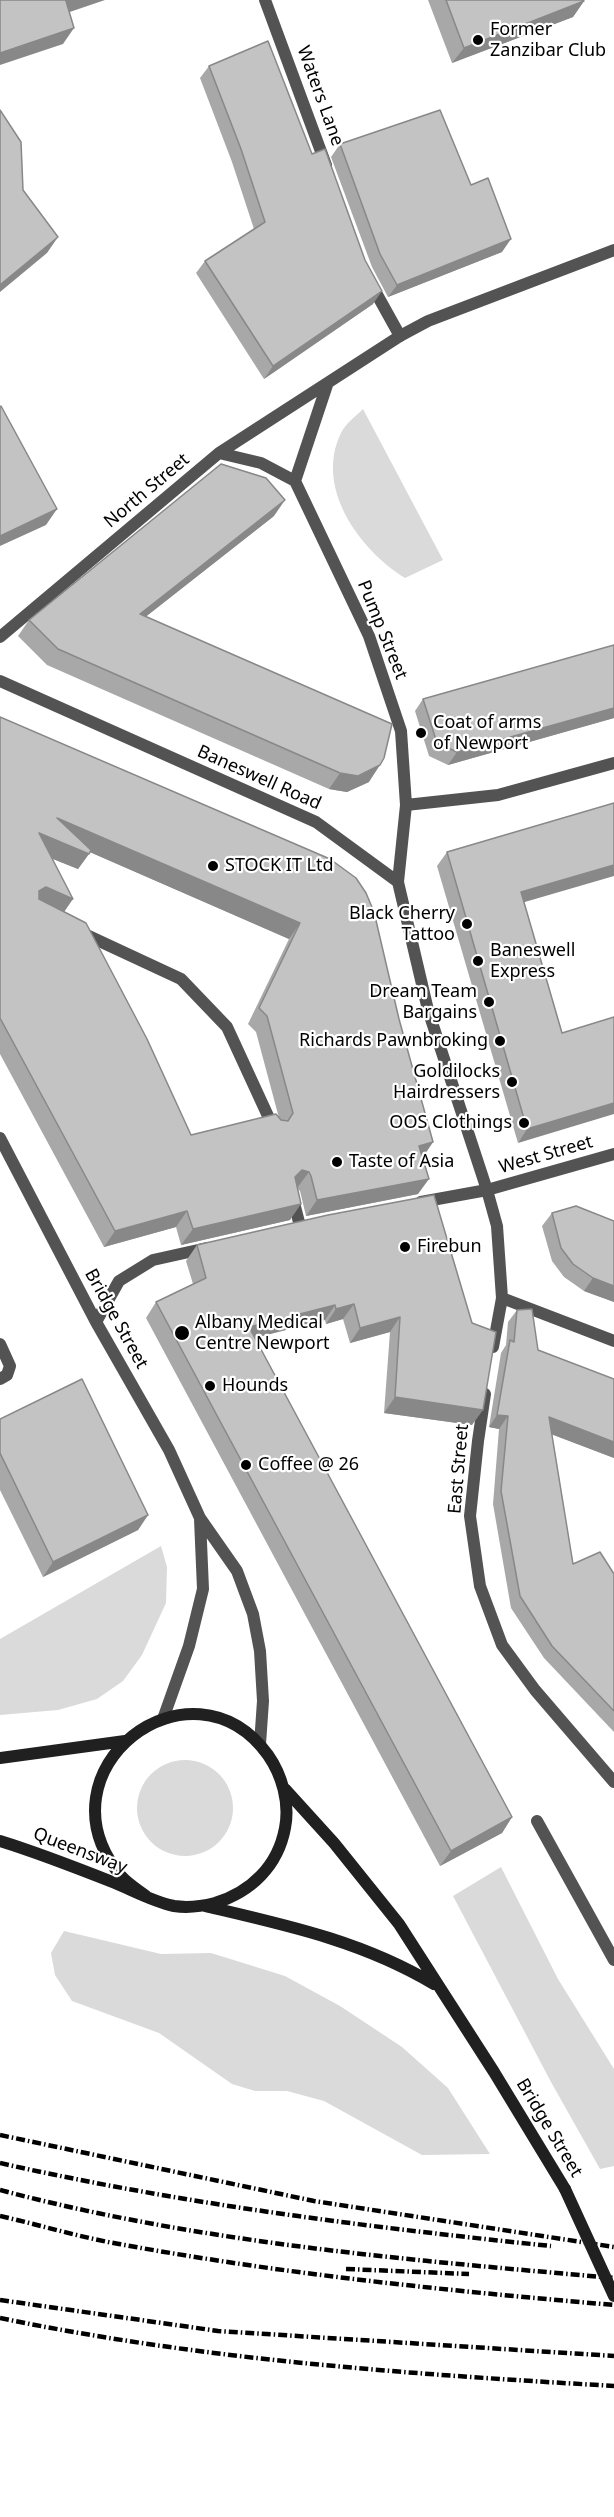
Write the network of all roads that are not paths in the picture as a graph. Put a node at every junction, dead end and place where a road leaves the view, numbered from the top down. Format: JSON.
{"nodes":[{"id":1,"x":264,"y":0,"type":"edge"},
{"id":2,"x":332,"y":182,"type":"edge"},
{"id":3,"x":614,"y":250,"type":"edge"},
{"id":4,"x":364,"y":270,"type":"edge"},
{"id":5,"x":400,"y":336,"type":"junction"},
{"id":6,"x":327,"y":386,"type":"junction"},
{"id":7,"x":219,"y":453,"type":"junction"},
{"id":8,"x":295,"y":481,"type":"junction"},
{"id":9,"x":0,"y":637,"type":"edge"},
{"id":10,"x":0,"y":681,"type":"edge"},
{"id":11,"x":614,"y":764,"type":"edge"},
{"id":12,"x":406,"y":805,"type":"junction"},
{"id":13,"x":398,"y":882,"type":"junction"},
{"id":14,"x":66,"y":926,"type":"edge"},
{"id":15,"x":274,"y":1129,"type":"edge"},
{"id":16,"x":0,"y":1138,"type":"edge"},
{"id":17,"x":614,"y":1154,"type":"edge"},
{"id":18,"x":487,"y":1190,"type":"junction"},
{"id":19,"x":292,"y":1194,"type":"edge"},
{"id":20,"x":407,"y":1205,"type":"edge"},
{"id":21,"x":316,"y":1222,"type":"edge"},
{"id":22,"x":221,"y":1244,"type":"edge"},
{"id":23,"x":501,"y":1298,"type":"junction"},
{"id":24,"x":96,"y":1322,"type":"junction"},
{"id":25,"x":614,"y":1341,"type":"edge"},
{"id":26,"x":0,"y":1344,"type":"edge"},
{"id":27,"x":490,"y":1364,"type":"edge"},
{"id":28,"x":0,"y":1379,"type":"edge"},
{"id":29,"x":487,"y":1386,"type":"edge"},
{"id":30,"x":200,"y":1518,"type":"junction"},
{"id":31,"x":163,"y":1719,"type":"junction"},
{"id":32,"x":125,"y":1741,"type":"junction"},
{"id":33,"x":260,"y":1744,"type":"junction"},
{"id":34,"x":0,"y":1758,"type":"edge"},
{"id":35,"x":614,"y":1782,"type":"edge"},
{"id":36,"x":282,"y":1786,"type":"junction"},
{"id":37,"x":537,"y":1821,"type":"dead end"},
{"id":38,"x":0,"y":1841,"type":"edge"},
{"id":39,"x":146,"y":1896,"type":"junction"},
{"id":40,"x":205,"y":1906,"type":"junction"},
{"id":41,"x":614,"y":1960,"type":"edge"},
{"id":42,"x":438,"y":1987,"type":"junction"},
{"id":43,"x":614,"y":2296,"type":"edge"}],
"edges":[{"from":1,"to":2,"type":"street","name":"Waters Lane"},
{"from":3,"to":5,"type":"street","name":"North Street"},
{"from":4,"to":5,"type":"street"},
{"from":5,"to":6,"type":"street","name":"North Street"},
{"from":6,"to":7,"type":"street","name":"North Street"},
{"from":6,"to":8,"type":"street"},
{"from":7,"to":8,"type":"street"},
{"from":7,"to":9,"type":"street","name":"North Street"},
{"from":8,"to":12,"type":"street","name":"Pump Street"},
{"from":10,"to":13,"type":"street","name":"Baneswell Road"},
{"from":11,"to":12,"type":"street"},
{"from":12,"to":13,"type":"street","name":"Pump Street"},
{"from":13,"to":18,"type":"street"},
{"from":14,"to":15,"type":"street"},
{"from":16,"to":24,"type":"street","name":"Bridge Street"},
{"from":17,"to":18,"type":"street","name":"West Street"},
{"from":18,"to":20,"type":"street","name":"West Street"},
{"from":18,"to":23,"type":"street"},
{"from":19,"to":21,"type":"street"},
{"from":22,"to":24,"type":"street"},
{"from":23,"to":25,"type":"street"},
{"from":23,"to":27,"type":"street"},
{"from":24,"to":30,"type":"street","name":"Bridge Street"},
{"from":26,"to":28,"type":"street"},
{"from":29,"to":35,"type":"street","name":"East Street"},
{"from":30,"to":31,"type":"street","name":"Bridge Street"},
{"from":30,"to":33,"type":"street","name":"Bridge Street"},
{"from":31,"to":32,"type":"main road","name":"Queensway"},
{"from":31,"to":33,"type":"main road","name":"Queensway"},
{"from":32,"to":34,"type":"main road","name":"Queensway"},
{"from":32,"to":39,"type":"main road","name":"Queensway"},
{"from":33,"to":36,"type":"main road","name":"Queensway"},
{"from":36,"to":40,"type":"main road","name":"Queensway"},
{"from":36,"to":42,"type":"main road","name":"Bridge Street"},
{"from":37,"to":41,"type":"street"},
{"from":38,"to":39,"type":"main road","name":"Queensway"},
{"from":39,"to":40,"type":"main road","name":"Queensway"},
{"from":40,"to":42,"type":"main road","name":"Bridge Street"},
{"from":42,"to":43,"type":"main road","name":"Bridge Street","bridge":true}]}
